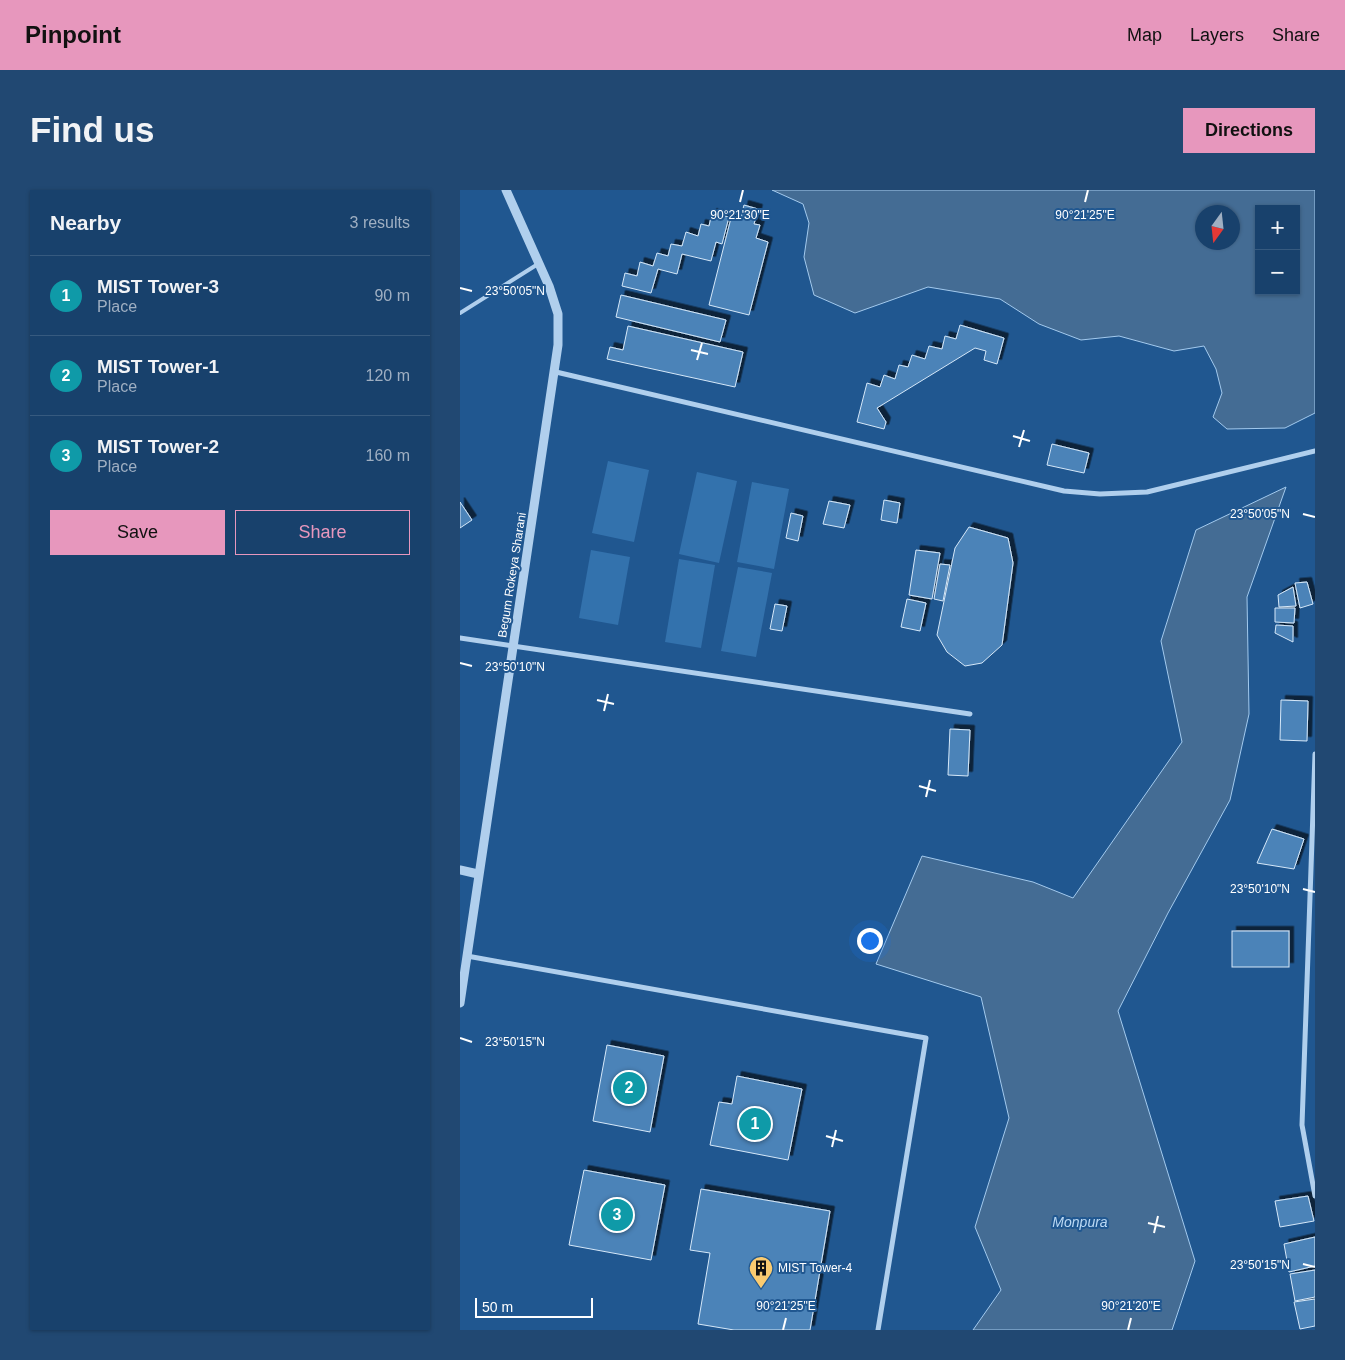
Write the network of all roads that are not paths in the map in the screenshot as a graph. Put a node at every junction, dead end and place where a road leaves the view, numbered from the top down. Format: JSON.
{"nodes":[{"id":1,"x":506,"y":190,"type":"edge"},
{"id":2,"x":540,"y":262,"type":"junction"},
{"id":3,"x":460,"y":313,"type":"edge"},
{"id":4,"x":556,"y":372,"type":"junction"},
{"id":5,"x":1315,"y":451,"type":"edge"},
{"id":6,"x":460,"y":638,"type":"edge"},
{"id":7,"x":514,"y":646,"type":"junction"},
{"id":8,"x":970,"y":714,"type":"dead end"},
{"id":9,"x":1315,"y":754,"type":"edge"},
{"id":10,"x":460,"y":870,"type":"edge"},
{"id":11,"x":478,"y":874,"type":"junction"},
{"id":12,"x":467,"y":956,"type":"junction"},
{"id":13,"x":460,"y":1003,"type":"edge"},
{"id":14,"x":1315,"y":1196,"type":"edge"},
{"id":15,"x":878,"y":1330,"type":"edge"}],
"edges":[{"from":1,"to":2,"type":"street","name":"Begum Rokeya Sharani"},
{"from":2,"to":3,"type":"lane"},
{"from":2,"to":4,"type":"street","name":"Begum Rokeya Sharani"},
{"from":4,"to":5,"type":"street"},
{"from":4,"to":7,"type":"street","name":"Begum Rokeya Sharani"},
{"from":6,"to":7,"type":"street"},
{"from":7,"to":8,"type":"street"},
{"from":7,"to":11,"type":"street","name":"Begum Rokeya Sharani"},
{"from":9,"to":14,"type":"street"},
{"from":10,"to":11,"type":"street"},
{"from":11,"to":12,"type":"street","name":"Begum Rokeya Sharani"},
{"from":12,"to":13,"type":"street","name":"Begum Rokeya Sharani"},
{"from":12,"to":15,"type":"street"}]}
